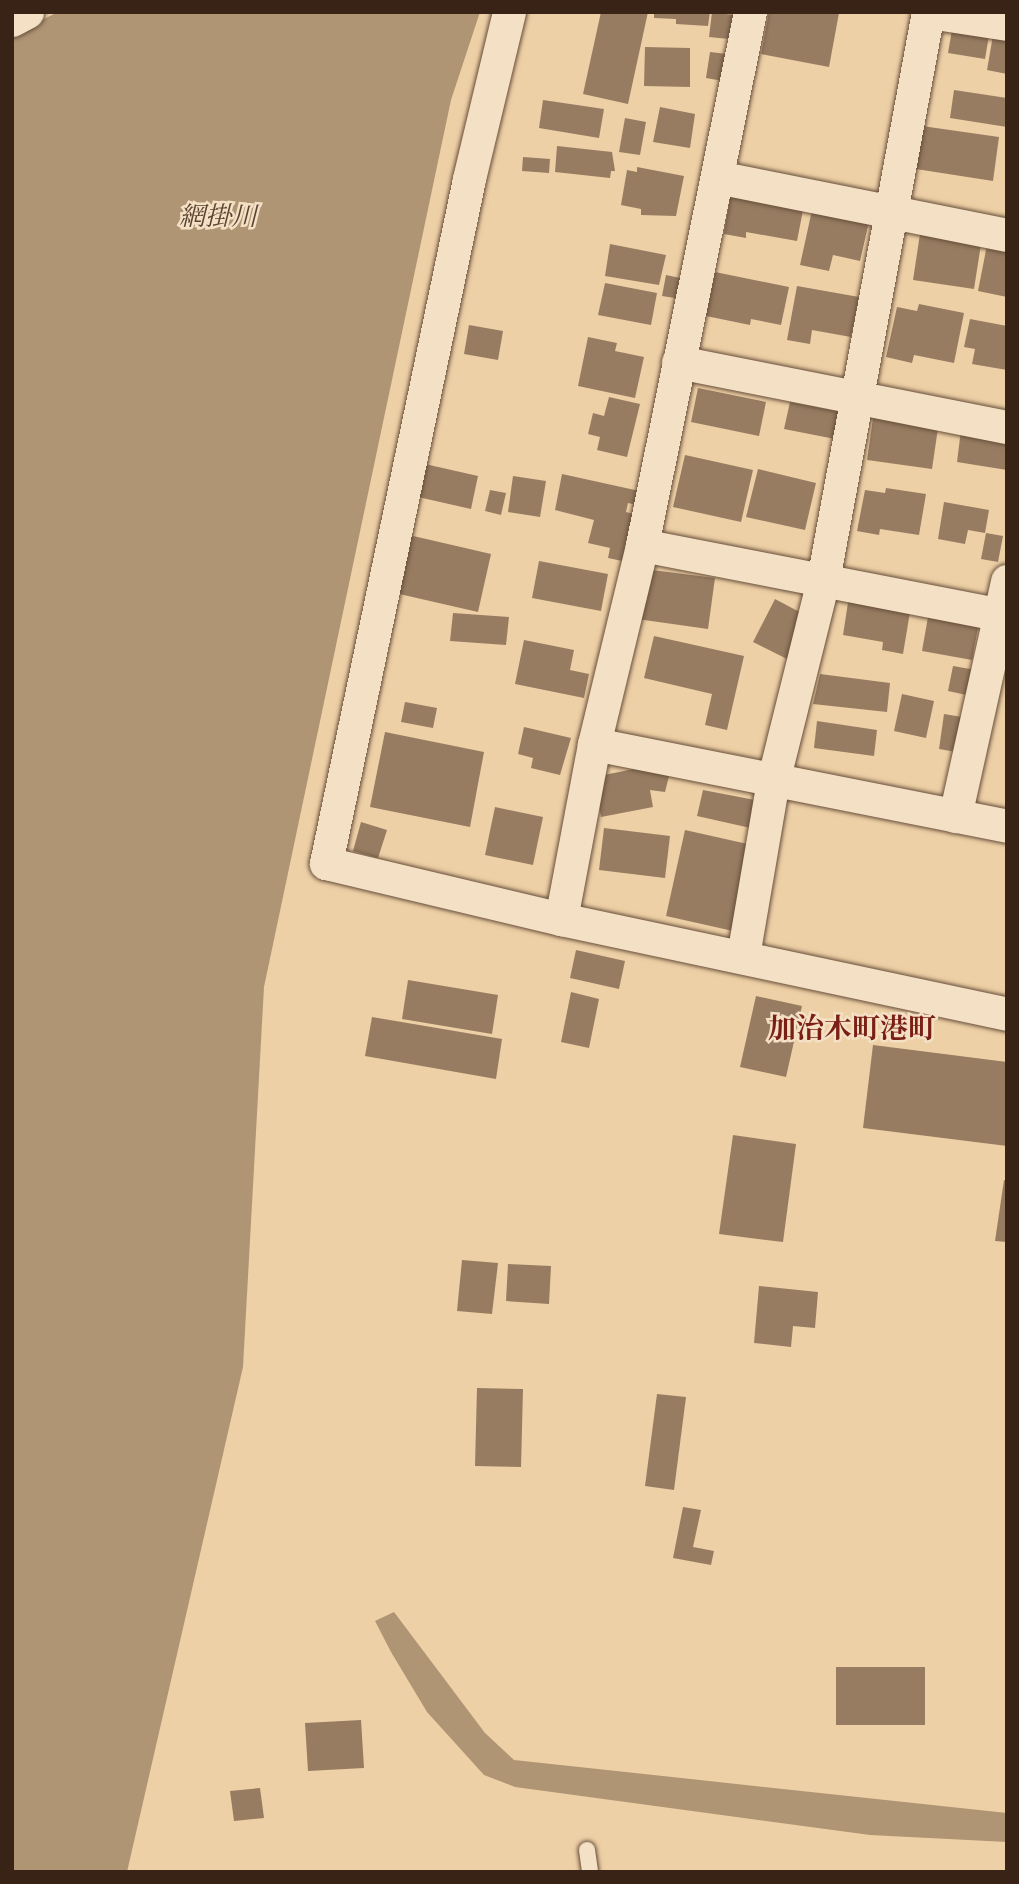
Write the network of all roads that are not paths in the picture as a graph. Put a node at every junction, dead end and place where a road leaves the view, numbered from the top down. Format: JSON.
{"nodes":[{"id":1,"x":27,"y":12,"type":"edge"},
{"id":2,"x":509,"y":12,"type":"edge"},
{"id":3,"x":750,"y":12,"type":"edge"},
{"id":4,"x":929,"y":12,"type":"edge"},
{"id":5,"x":12,"y":20,"type":"edge"},
{"id":6,"x":1007,"y":24,"type":"edge"},
{"id":7,"x":717,"y":177,"type":"junction"},
{"id":8,"x":892,"y":212,"type":"junction"},
{"id":9,"x":1007,"y":235,"type":"edge"},
{"id":10,"x":678,"y":362,"type":"junction"},
{"id":11,"x":858,"y":395,"type":"junction"},
{"id":12,"x":1007,"y":427,"type":"edge"},
{"id":13,"x":642,"y":545,"type":"junction"},
{"id":14,"x":823,"y":580,"type":"junction"},
{"id":15,"x":1007,"y":581,"type":"edge"},
{"id":16,"x":1003,"y":615,"type":"edge"},
{"id":17,"x":594,"y":744,"type":"junction"},
{"id":18,"x":773,"y":781,"type":"junction"},
{"id":19,"x":955,"y":817,"type":"junction"},
{"id":20,"x":1007,"y":826,"type":"edge"},
{"id":21,"x":561,"y":919,"type":"junction"},
{"id":22,"x":743,"y":956,"type":"junction"},
{"id":23,"x":1007,"y":1014,"type":"edge"},
{"id":24,"x":587,"y":1850,"type":"dead end"},
{"id":25,"x":590,"y":1872,"type":"edge"}],
"edges":[{"from":1,"to":5,"type":"street"},
{"from":2,"to":21,"type":"street"},
{"from":3,"to":7,"type":"street"},
{"from":4,"to":6,"type":"street"},
{"from":4,"to":8,"type":"street"},
{"from":7,"to":8,"type":"street"},
{"from":7,"to":10,"type":"street"},
{"from":8,"to":9,"type":"street"},
{"from":8,"to":11,"type":"street"},
{"from":10,"to":11,"type":"street"},
{"from":10,"to":13,"type":"street"},
{"from":11,"to":12,"type":"street"},
{"from":11,"to":14,"type":"street"},
{"from":13,"to":14,"type":"street"},
{"from":13,"to":17,"type":"street"},
{"from":14,"to":16,"type":"street"},
{"from":14,"to":18,"type":"street"},
{"from":15,"to":16,"type":"street"},
{"from":16,"to":19,"type":"street"},
{"from":17,"to":18,"type":"street"},
{"from":17,"to":21,"type":"street"},
{"from":18,"to":19,"type":"street"},
{"from":18,"to":22,"type":"street"},
{"from":19,"to":20,"type":"street"},
{"from":21,"to":22,"type":"street"},
{"from":22,"to":23,"type":"street"},
{"from":24,"to":25,"type":"lane"}]}
